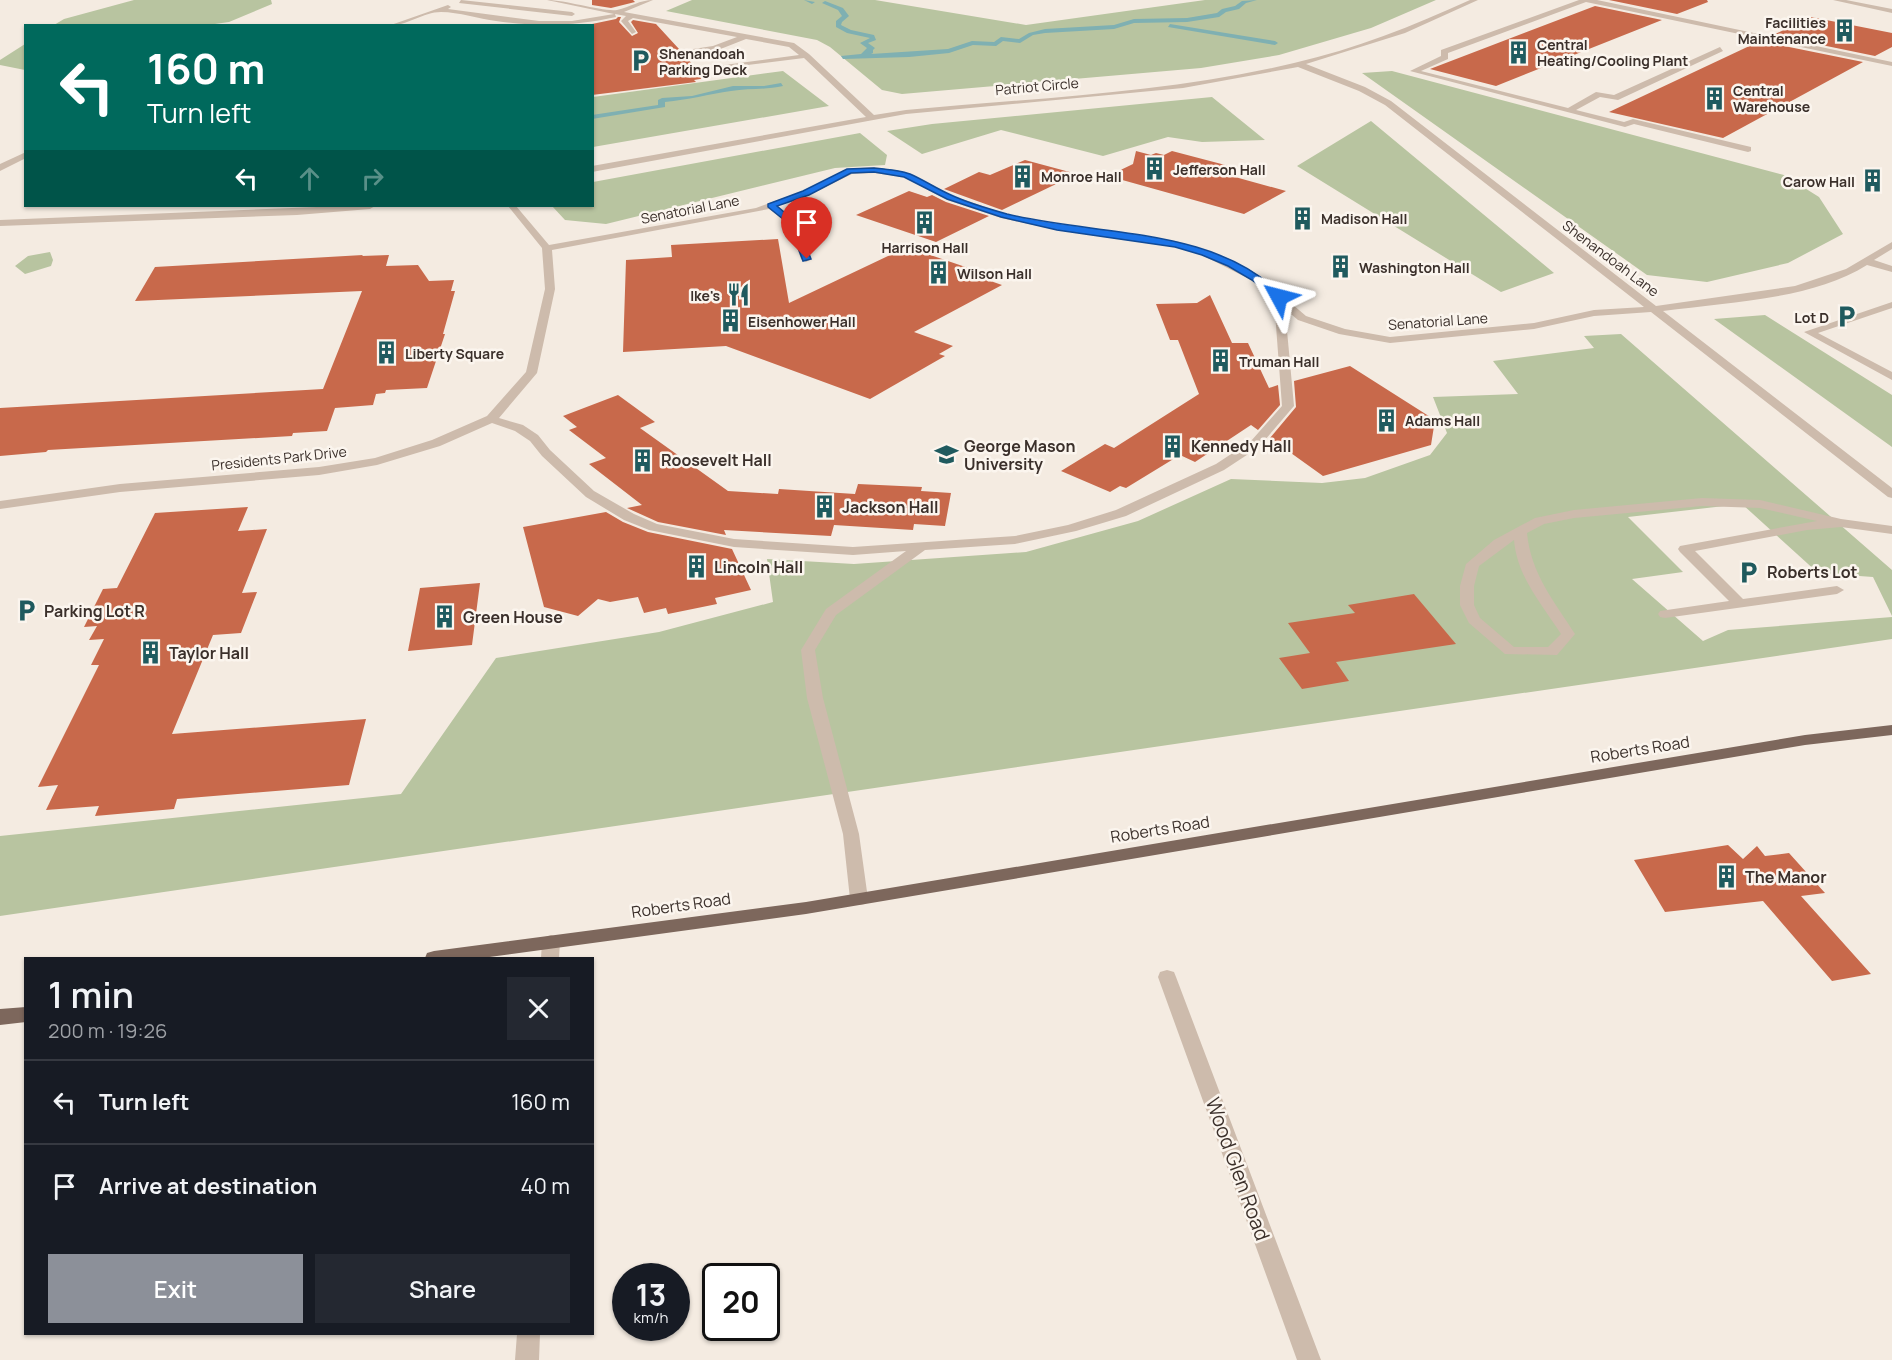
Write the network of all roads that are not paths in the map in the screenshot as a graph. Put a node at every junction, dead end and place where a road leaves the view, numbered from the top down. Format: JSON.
{"nodes":[{"id":1,"x":550,"y":0,"type":"edge"},
{"id":2,"x":650,"y":0,"type":"edge"},
{"id":3,"x":1475,"y":0,"type":"edge"},
{"id":4,"x":1586,"y":0,"type":"edge"},
{"id":5,"x":1836,"y":0,"type":"edge"},
{"id":6,"x":465,"y":1,"type":"edge"},
{"id":7,"x":441,"y":10,"type":"junction"},
{"id":8,"x":1892,"y":11,"type":"edge"},
{"id":9,"x":617,"y":12,"type":"junction"},
{"id":10,"x":629,"y":15,"type":"junction"},
{"id":11,"x":397,"y":24,"type":"edge"},
{"id":12,"x":632,"y":32,"type":"dead end"},
{"id":13,"x":746,"y":36,"type":"junction"},
{"id":14,"x":1720,"y":49,"type":"dead end"},
{"id":15,"x":683,"y":53,"type":"dead end"},
{"id":16,"x":806,"y":56,"type":"junction"},
{"id":17,"x":1892,"y":64,"type":"edge"},
{"id":18,"x":1301,"y":65,"type":"junction"},
{"id":19,"x":698,"y":69,"type":"dead end"},
{"id":20,"x":1568,"y":111,"type":"junction"},
{"id":21,"x":872,"y":118,"type":"junction"},
{"id":22,"x":1748,"y":149,"type":"dead end"},
{"id":23,"x":24,"y":155,"type":"edge"},
{"id":24,"x":0,"y":168,"type":"edge"},
{"id":25,"x":594,"y":169,"type":"edge"},
{"id":26,"x":771,"y":206,"type":"junction"},
{"id":27,"x":358,"y":207,"type":"edge"},
{"id":28,"x":513,"y":207,"type":"edge"},
{"id":29,"x":0,"y":223,"type":"edge"},
{"id":30,"x":1892,"y":245,"type":"edge"},
{"id":31,"x":547,"y":248,"type":"junction"},
{"id":32,"x":807,"y":259,"type":"dead end"},
{"id":33,"x":1866,"y":261,"type":"junction"},
{"id":34,"x":1892,"y":269,"type":"edge"},
{"id":35,"x":1279,"y":297,"type":"junction"},
{"id":36,"x":1892,"y":305,"type":"edge"},
{"id":37,"x":1656,"y":309,"type":"junction"},
{"id":38,"x":1892,"y":376,"type":"edge"},
{"id":39,"x":491,"y":419,"type":"junction"},
{"id":40,"x":1892,"y":494,"type":"edge"},
{"id":41,"x":0,"y":505,"type":"edge"},
{"id":42,"x":1841,"y":523,"type":"junction"},
{"id":43,"x":1892,"y":530,"type":"edge"},
{"id":44,"x":1520,"y":531,"type":"junction"},
{"id":45,"x":921,"y":547,"type":"junction"},
{"id":46,"x":1837,"y":590,"type":"dead end"},
{"id":47,"x":1740,"y":604,"type":"junction"},
{"id":48,"x":1665,"y":614,"type":"dead end"},
{"id":49,"x":1892,"y":730,"type":"edge"},
{"id":50,"x":859,"y":899,"type":"junction"},
{"id":51,"x":551,"y":950,"type":"edge"},
{"id":52,"x":449,"y":957,"type":"edge"},
{"id":53,"x":1167,"y":977,"type":"dead end"},
{"id":54,"x":24,"y":1014,"type":"edge"},
{"id":55,"x":0,"y":1017,"type":"edge"},
{"id":56,"x":529,"y":1335,"type":"edge"},
{"id":57,"x":527,"y":1360,"type":"edge"},
{"id":58,"x":1309,"y":1360,"type":"edge"}],
"edges":[{"from":1,"to":9,"type":"street"},
{"from":2,"to":9,"type":"street"},
{"from":3,"to":18,"type":"street","name":"Patriot Circle"},
{"from":4,"to":17,"type":"street"},
{"from":4,"to":20,"type":"street"},
{"from":5,"to":8,"type":"street"},
{"from":6,"to":7,"type":"street"},
{"from":6,"to":10,"type":"street"},
{"from":7,"to":10,"type":"street"},
{"from":7,"to":11,"type":"street"},
{"from":9,"to":10,"type":"street"},
{"from":10,"to":12,"type":"street"},
{"from":10,"to":13,"type":"street"},
{"from":13,"to":15,"type":"street"},
{"from":13,"to":16,"type":"street"},
{"from":14,"to":20,"type":"street"},
{"from":16,"to":19,"type":"street"},
{"from":16,"to":21,"type":"street"},
{"from":18,"to":21,"type":"street","name":"Patriot Circle"},
{"from":18,"to":37,"type":"street","name":"Shenandoah Lane"},
{"from":20,"to":22,"type":"street"},
{"from":21,"to":25,"type":"street","name":"Patriot Circle"},
{"from":23,"to":24,"type":"street"},
{"from":26,"to":31,"type":"street","name":"Senatorial Lane"},
{"from":26,"to":32,"type":"street"},
{"from":26,"to":35,"type":"street","name":"Senatorial Lane"},
{"from":27,"to":29,"type":"street"},
{"from":28,"to":31,"type":"street"},
{"from":30,"to":33,"type":"street","name":"Senatorial Lane"},
{"from":31,"to":39,"type":"street","name":"Presidents Park Drive"},
{"from":33,"to":34,"type":"street"},
{"from":33,"to":37,"type":"street","name":"Senatorial Lane"},
{"from":35,"to":37,"type":"street","name":"Senatorial Lane"},
{"from":35,"to":45,"type":"street"},
{"from":36,"to":38,"type":"street"},
{"from":37,"to":40,"type":"street","name":"Shenandoah Lane"},
{"from":39,"to":41,"type":"street","name":"Presidents Park Drive"},
{"from":39,"to":45,"type":"street"},
{"from":42,"to":43,"type":"street"},
{"from":42,"to":44,"type":"street"},
{"from":42,"to":47,"type":"street"},
{"from":44,"to":44,"type":"street"},
{"from":45,"to":50,"type":"street"},
{"from":46,"to":47,"type":"street"},
{"from":47,"to":48,"type":"street"},
{"from":49,"to":50,"type":"main road","name":"Roberts Road"},
{"from":50,"to":51,"type":"main road","name":"Roberts Road"},
{"from":51,"to":52,"type":"main road","name":"Roberts Road"},
{"from":53,"to":58,"type":"street","name":"Wood Glen Road"},
{"from":54,"to":55,"type":"main road"},
{"from":56,"to":57,"type":"street"}]}
